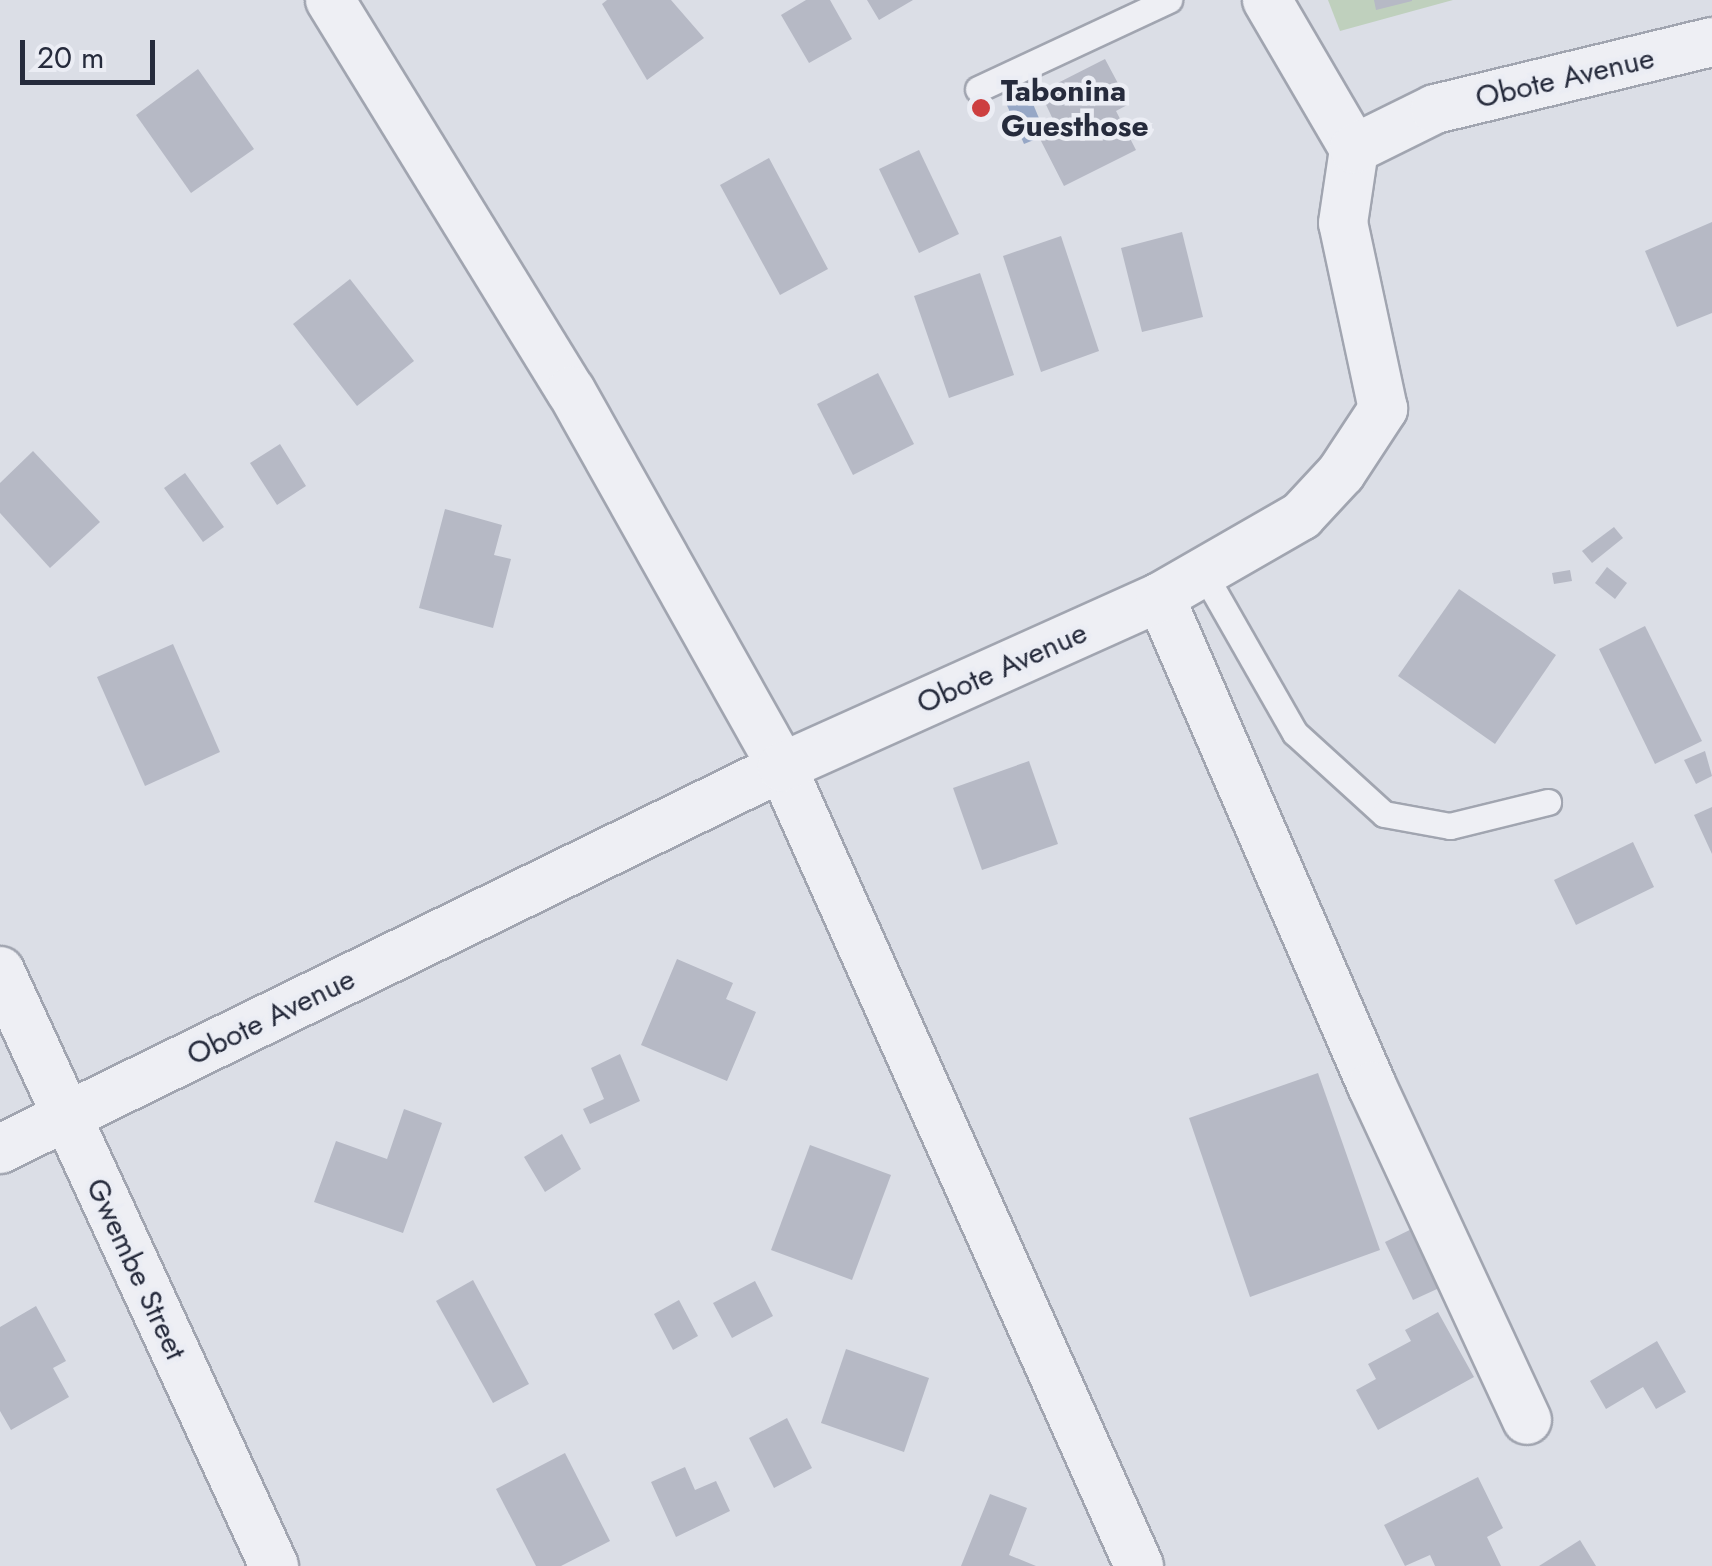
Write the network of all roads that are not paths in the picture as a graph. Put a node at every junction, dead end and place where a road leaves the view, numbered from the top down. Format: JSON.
{"nodes":[{"id":1,"x":330,"y":0,"type":"edge"},
{"id":2,"x":1169,"y":0,"type":"edge"},
{"id":3,"x":1267,"y":0,"type":"edge"},
{"id":4,"x":1712,"y":42,"type":"edge"},
{"id":5,"x":978,"y":89,"type":"dead end"},
{"id":6,"x":1354,"y":149,"type":"junction"},
{"id":7,"x":1203,"y":572,"type":"junction"},
{"id":8,"x":1160,"y":597,"type":"junction"},
{"id":9,"x":782,"y":767,"type":"junction"},
{"id":10,"x":1548,"y":802,"type":"dead end"},
{"id":11,"x":0,"y":971,"type":"edge"},
{"id":12,"x":66,"y":1118,"type":"junction"},
{"id":13,"x":0,"y":1149,"type":"edge"},
{"id":14,"x":1527,"y":1420,"type":"dead end"},
{"id":15,"x":274,"y":1566,"type":"edge"},
{"id":16,"x":1140,"y":1566,"type":"edge"}],
"edges":[{"from":1,"to":9,"type":"street"},
{"from":2,"to":5,"type":"lane"},
{"from":3,"to":6,"type":"street"},
{"from":4,"to":6,"type":"street","name":"Obote Avenue"},
{"from":6,"to":7,"type":"street","name":"Obote Avenue"},
{"from":7,"to":8,"type":"street","name":"Obote Avenue"},
{"from":7,"to":10,"type":"lane"},
{"from":8,"to":9,"type":"street","name":"Obote Avenue"},
{"from":8,"to":14,"type":"street"},
{"from":9,"to":12,"type":"street","name":"Obote Avenue"},
{"from":9,"to":16,"type":"street"},
{"from":11,"to":12,"type":"street","name":"Gwembe Street"},
{"from":12,"to":13,"type":"street","name":"Obote Avenue"},
{"from":12,"to":15,"type":"street","name":"Gwembe Street"}]}
